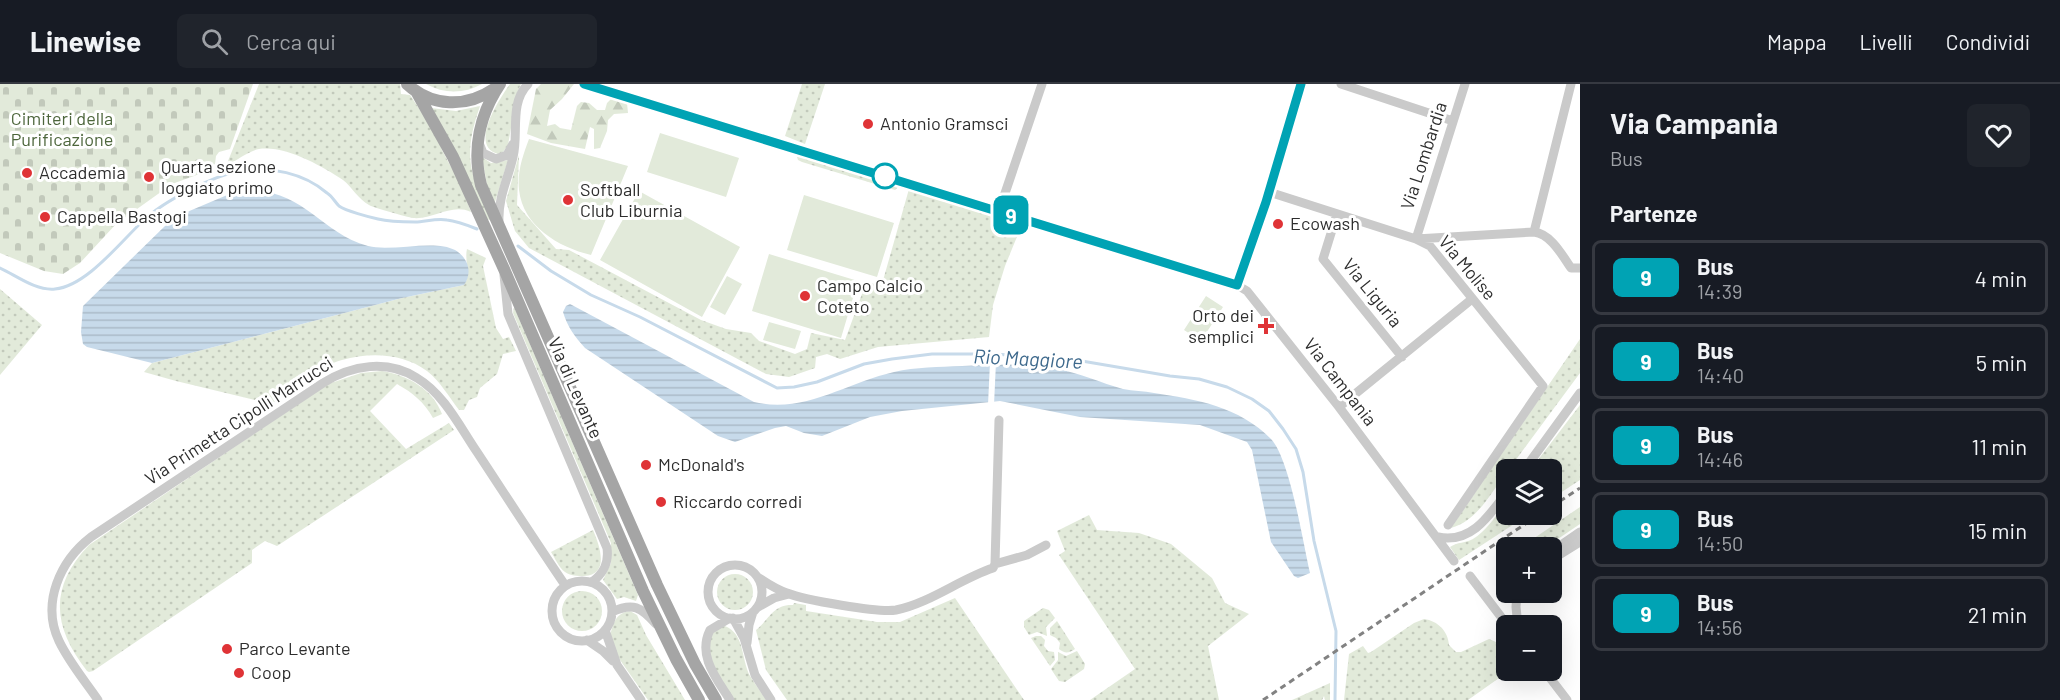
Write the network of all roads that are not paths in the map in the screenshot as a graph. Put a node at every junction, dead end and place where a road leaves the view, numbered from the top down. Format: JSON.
{"nodes":[{"id":1,"x":500,"y":84,"type":"edge"},
{"id":2,"x":528,"y":84,"type":"edge"},
{"id":3,"x":584,"y":84,"type":"edge"},
{"id":4,"x":1042,"y":84,"type":"edge"},
{"id":5,"x":1301,"y":84,"type":"edge"},
{"id":6,"x":1341,"y":84,"type":"edge"},
{"id":7,"x":1465,"y":84,"type":"edge"},
{"id":8,"x":1571,"y":84,"type":"edge"},
{"id":9,"x":412,"y":87,"type":"edge"},
{"id":10,"x":1453,"y":121,"type":"junction"},
{"id":11,"x":515,"y":139,"type":"junction"},
{"id":12,"x":478,"y":141,"type":"junction"},
{"id":13,"x":1269,"y":192,"type":"junction"},
{"id":14,"x":999,"y":211,"type":"junction"},
{"id":15,"x":1337,"y":214,"type":"junction"},
{"id":16,"x":499,"y":224,"type":"junction"},
{"id":17,"x":1534,"y":232,"type":"junction"},
{"id":18,"x":1416,"y":239,"type":"junction"},
{"id":19,"x":1580,"y":268,"type":"edge"},
{"id":20,"x":504,"y":269,"type":"junction"},
{"id":21,"x":1237,"y":285,"type":"junction"},
{"id":22,"x":1472,"y":299,"type":"junction"},
{"id":23,"x":1402,"y":357,"type":"junction"},
{"id":24,"x":1580,"y":393,"type":"edge"},
{"id":25,"x":1340,"y":407,"type":"junction"},
{"id":26,"x":999,"y":420,"type":"dead end"},
{"id":27,"x":1532,"y":459,"type":"edge"},
{"id":28,"x":1496,"y":508,"type":"edge"},
{"id":29,"x":1448,"y":525,"type":"dead end"},
{"id":30,"x":1580,"y":532,"type":"edge"},
{"id":31,"x":1438,"y":537,"type":"junction"},
{"id":32,"x":1580,"y":542,"type":"edge"},
{"id":33,"x":1562,"y":544,"type":"edge"},
{"id":34,"x":1046,"y":545,"type":"dead end"},
{"id":35,"x":1562,"y":553,"type":"edge"},
{"id":36,"x":1454,"y":561,"type":"dead end"},
{"id":37,"x":995,"y":564,"type":"junction"},
{"id":38,"x":1470,"y":576,"type":"dead end"},
{"id":39,"x":759,"y":578,"type":"junction"},
{"id":40,"x":592,"y":582,"type":"junction"},
{"id":41,"x":565,"y":585,"type":"junction"},
{"id":42,"x":789,"y":594,"type":"junction"},
{"id":43,"x":754,"y":610,"type":"junction"},
{"id":44,"x":612,"y":612,"type":"junction"},
{"id":45,"x":1500,"y":615,"type":"edge"},
{"id":46,"x":731,"y":618,"type":"junction"},
{"id":47,"x":605,"y":630,"type":"junction"},
{"id":48,"x":663,"y":634,"type":"junction"},
{"id":49,"x":587,"y":640,"type":"junction"},
{"id":50,"x":746,"y":646,"type":"junction"},
{"id":51,"x":618,"y":665,"type":"junction"},
{"id":52,"x":1552,"y":681,"type":"edge"},
{"id":53,"x":98,"y":700,"type":"edge"},
{"id":54,"x":641,"y":700,"type":"edge"},
{"id":55,"x":699,"y":700,"type":"edge"},
{"id":56,"x":716,"y":700,"type":"edge"},
{"id":57,"x":730,"y":700,"type":"edge"},
{"id":58,"x":771,"y":700,"type":"edge"},
{"id":59,"x":1567,"y":700,"type":"edge"}],
"edges":[{"from":1,"to":9,"type":"main road"},
{"from":1,"to":12,"type":"main road","name":"Via di Levante"},
{"from":2,"to":11,"type":"street"},
{"from":3,"to":14,"type":"street","name":"Via Campania"},
{"from":4,"to":14,"type":"street"},
{"from":5,"to":13,"type":"street"},
{"from":6,"to":10,"type":"street"},
{"from":7,"to":10,"type":"street","name":"Via Lombardia"},
{"from":8,"to":17,"type":"street"},
{"from":9,"to":20,"type":"main road","name":"Via di Levante"},
{"from":10,"to":18,"type":"street","name":"Via Lombardia"},
{"from":11,"to":12,"type":"street"},
{"from":11,"to":16,"type":"street"},
{"from":12,"to":16,"type":"main road","name":"Via di Levante"},
{"from":13,"to":15,"type":"street","name":"Via Molise"},
{"from":13,"to":21,"type":"street"},
{"from":14,"to":21,"type":"street","name":"Via Campania"},
{"from":15,"to":18,"type":"street","name":"Via Molise"},
{"from":15,"to":23,"type":"street","name":"Via Liguria"},
{"from":16,"to":56,"type":"main road","name":"Via di Levante"},
{"from":17,"to":18,"type":"street"},
{"from":17,"to":19,"type":"street"},
{"from":18,"to":22,"type":"street","name":"Via Molise"},
{"from":20,"to":40,"type":"street"},
{"from":20,"to":48,"type":"main road","name":"Via di Levante"},
{"from":21,"to":25,"type":"street","name":"Via Campania"},
{"from":22,"to":23,"type":"street"},
{"from":22,"to":29,"type":"street","name":"Via Molise"},
{"from":23,"to":25,"type":"street"},
{"from":24,"to":27,"type":"street"},
{"from":25,"to":31,"type":"street","name":"Via Campania"},
{"from":26,"to":37,"type":"street"},
{"from":28,"to":31,"type":"street"},
{"from":30,"to":33,"type":"street"},
{"from":31,"to":36,"type":"street","name":"Via Campania"},
{"from":32,"to":35,"type":"street"},
{"from":34,"to":37,"type":"street"},
{"from":37,"to":42,"type":"street"},
{"from":38,"to":45,"type":"street"},
{"from":39,"to":42,"type":"street"},
{"from":39,"to":43,"type":"street"},
{"from":39,"to":46,"type":"street"},
{"from":40,"to":41,"type":"street"},
{"from":40,"to":44,"type":"street"},
{"from":41,"to":49,"type":"street"},
{"from":41,"to":53,"type":"street","name":"Via Primetta Cipolli Marrucci"},
{"from":42,"to":43,"type":"street"},
{"from":43,"to":46,"type":"street"},
{"from":43,"to":50,"type":"street"},
{"from":44,"to":47,"type":"street"},
{"from":44,"to":48,"type":"street"},
{"from":46,"to":50,"type":"street"},
{"from":46,"to":57,"type":"street"},
{"from":47,"to":49,"type":"street"},
{"from":47,"to":51,"type":"street"},
{"from":48,"to":55,"type":"main road","name":"Via di Levante"},
{"from":49,"to":51,"type":"street"},
{"from":50,"to":58,"type":"street"},
{"from":51,"to":54,"type":"street"},
{"from":52,"to":59,"type":"street"}]}
